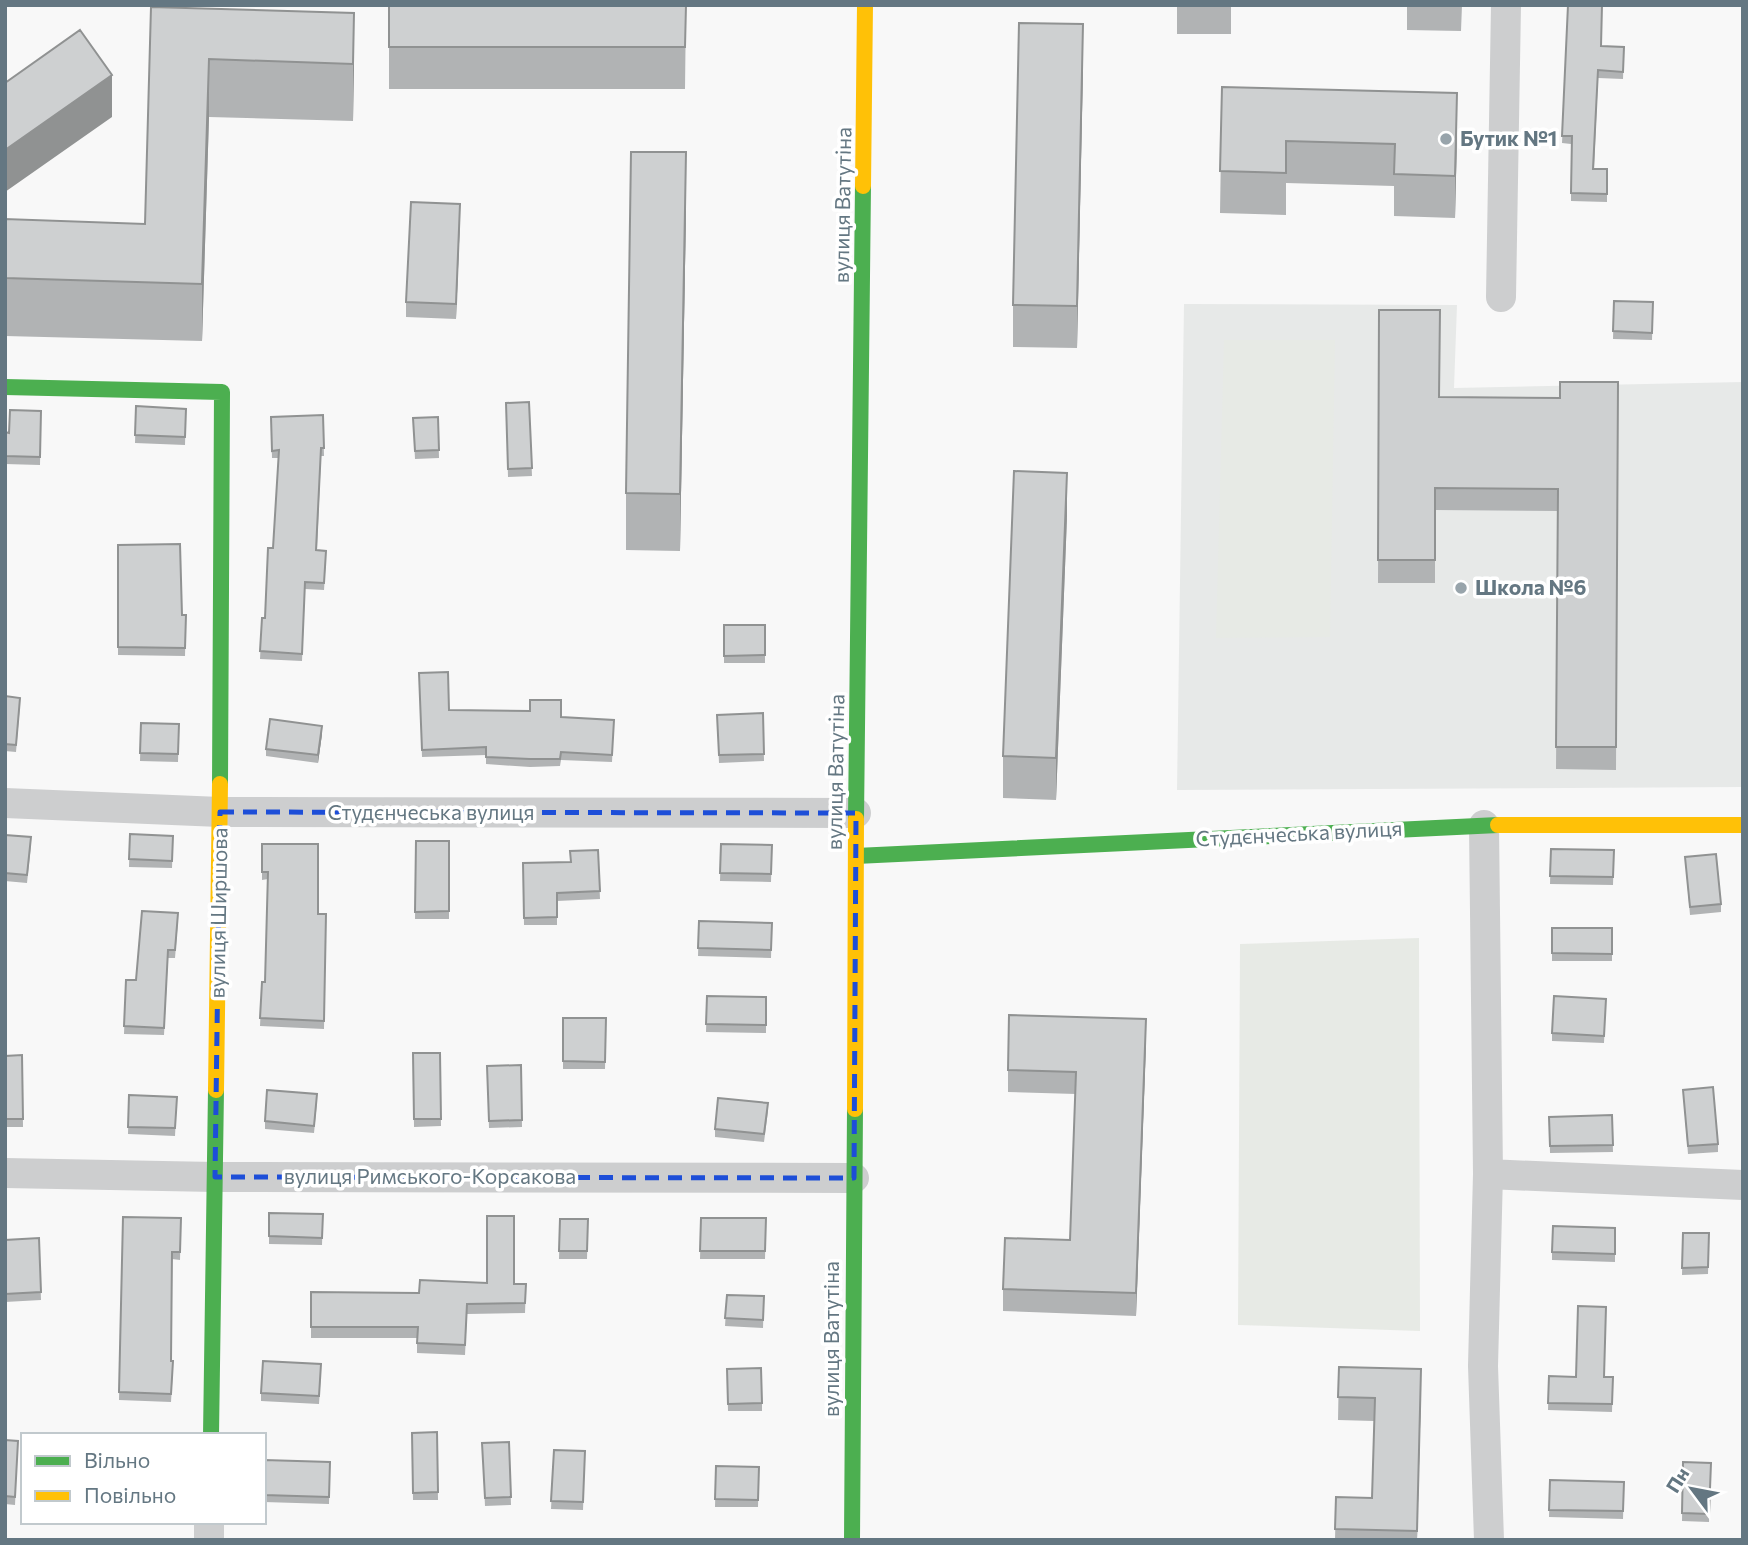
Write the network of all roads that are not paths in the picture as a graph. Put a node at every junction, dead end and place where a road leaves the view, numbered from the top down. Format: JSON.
{"nodes":[{"id":1,"x":865,"y":5,"type":"edge"},
{"id":2,"x":1506,"y":5,"type":"edge"},
{"id":3,"x":1501,"y":297,"type":"dead end"},
{"id":4,"x":5,"y":387,"type":"edge"},
{"id":5,"x":5,"y":803,"type":"edge"},
{"id":6,"x":220,"y":813,"type":"junction"},
{"id":7,"x":856,"y":813,"type":"junction"},
{"id":8,"x":1484,"y":825,"type":"junction"},
{"id":9,"x":1743,"y":825,"type":"edge"},
{"id":10,"x":856,"y":856,"type":"junction"},
{"id":11,"x":5,"y":1174,"type":"edge"},
{"id":12,"x":1488,"y":1174,"type":"junction"},
{"id":13,"x":215,"y":1177,"type":"junction"},
{"id":14,"x":854,"y":1178,"type":"junction"},
{"id":15,"x":1743,"y":1185,"type":"edge"},
{"id":16,"x":211,"y":1433,"type":"edge"},
{"id":17,"x":852,"y":1540,"type":"edge"},
{"id":18,"x":1489,"y":1540,"type":"edge"}],
"edges":[{"from":1,"to":7,"type":"street","name":"вулиця Ватутіна"},
{"from":2,"to":3,"type":"street"},
{"from":4,"to":6,"type":"street","name":"вулиця Ширшова"},
{"from":5,"to":6,"type":"street","name":"Студєнчеська вулиця"},
{"from":6,"to":7,"type":"street","name":"Студєнчеська вулиця"},
{"from":6,"to":13,"type":"street","name":"вулиця Ширшова"},
{"from":7,"to":10,"type":"street","name":"вулиця Ватутіна"},
{"from":8,"to":9,"type":"street","name":"Студєнчеська вулиця"},
{"from":8,"to":10,"type":"street","name":"Студєнчеська вулиця"},
{"from":8,"to":12,"type":"street"},
{"from":10,"to":14,"type":"street","name":"вулиця Ватутіна"},
{"from":11,"to":13,"type":"street","name":"вулиця Римського-Корсакова"},
{"from":12,"to":15,"type":"street"},
{"from":12,"to":18,"type":"street"},
{"from":13,"to":14,"type":"street","name":"вулиця Римського-Корсакова"},
{"from":13,"to":16,"type":"street","name":"вулиця Ширшова"},
{"from":14,"to":17,"type":"street","name":"вулиця Ватутіна"}]}
